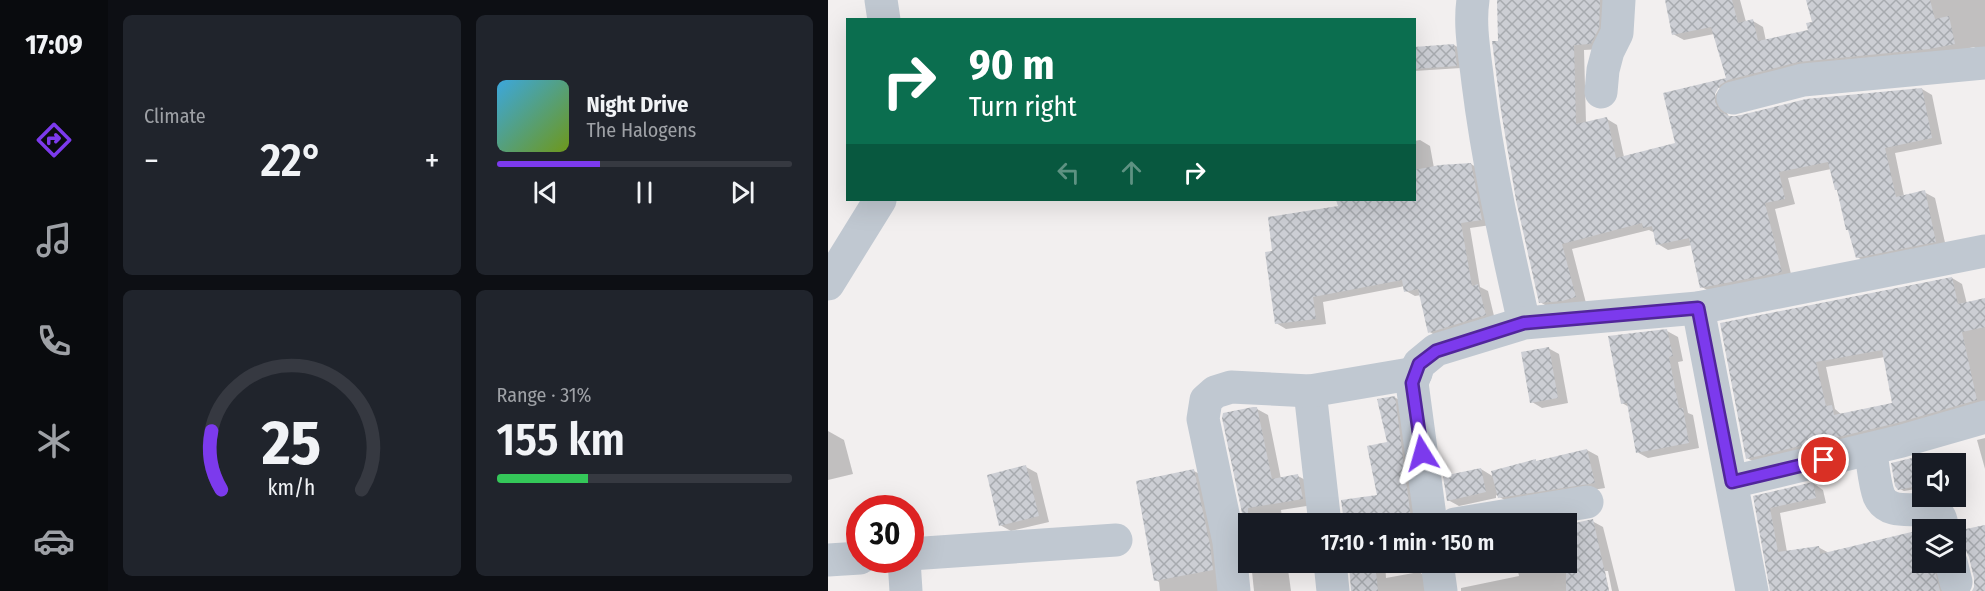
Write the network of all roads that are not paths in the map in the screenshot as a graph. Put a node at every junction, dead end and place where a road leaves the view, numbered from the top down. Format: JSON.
{"nodes":[{"id":1,"x":881,"y":0,"type":"edge"},
{"id":2,"x":1473,"y":0,"type":"edge"},
{"id":3,"x":1619,"y":0,"type":"edge"},
{"id":4,"x":884,"y":18,"type":"edge"},
{"id":5,"x":1985,"y":63,"type":"edge"},
{"id":6,"x":1601,"y":92,"type":"dead end"},
{"id":7,"x":1733,"y":98,"type":"dead end"},
{"id":8,"x":879,"y":201,"type":"edge"},
{"id":9,"x":1985,"y":251,"type":"edge"},
{"id":10,"x":828,"y":284,"type":"edge"},
{"id":11,"x":1698,"y":308,"type":"junction"},
{"id":12,"x":1524,"y":323,"type":"junction"},
{"id":13,"x":1416,"y":373,"type":"junction"},
{"id":14,"x":1310,"y":391,"type":"junction"},
{"id":15,"x":1985,"y":417,"type":"edge"},
{"id":16,"x":1870,"y":449,"type":"junction"},
{"id":17,"x":1732,"y":482,"type":"junction"},
{"id":18,"x":1587,"y":502,"type":"dead end"},
{"id":19,"x":1324,"y":513,"type":"edge"},
{"id":20,"x":1430,"y":513,"type":"edge"},
{"id":21,"x":1521,"y":513,"type":"edge"},
{"id":22,"x":1940,"y":519,"type":"edge"},
{"id":23,"x":1116,"y":540,"type":"dead end"},
{"id":24,"x":924,"y":553,"type":"edge"},
{"id":25,"x":846,"y":559,"type":"edge"},
{"id":26,"x":828,"y":560,"type":"edge"},
{"id":27,"x":905,"y":573,"type":"edge"},
{"id":28,"x":1331,"y":573,"type":"edge"},
{"id":29,"x":1439,"y":573,"type":"edge"},
{"id":30,"x":906,"y":591,"type":"edge"},
{"id":31,"x":1234,"y":591,"type":"edge"},
{"id":32,"x":1333,"y":591,"type":"edge"},
{"id":33,"x":1441,"y":591,"type":"edge"},
{"id":34,"x":1752,"y":591,"type":"edge"}],
"edges":[{"from":1,"to":4,"type":"street"},
{"from":2,"to":12,"type":"street"},
{"from":3,"to":6,"type":"street"},
{"from":5,"to":7,"type":"street"},
{"from":8,"to":10,"type":"street"},
{"from":9,"to":11,"type":"street"},
{"from":11,"to":12,"type":"street"},
{"from":11,"to":17,"type":"street"},
{"from":12,"to":13,"type":"street"},
{"from":13,"to":14,"type":"street"},
{"from":13,"to":20,"type":"street"},
{"from":14,"to":19,"type":"street"},
{"from":14,"to":31,"type":"street"},
{"from":15,"to":16,"type":"street"},
{"from":16,"to":17,"type":"street"},
{"from":16,"to":22,"type":"street"},
{"from":17,"to":34,"type":"street"},
{"from":18,"to":21,"type":"street"},
{"from":23,"to":24,"type":"street"},
{"from":25,"to":26,"type":"street"},
{"from":27,"to":30,"type":"street"},
{"from":28,"to":32,"type":"street"},
{"from":29,"to":33,"type":"street"}]}
